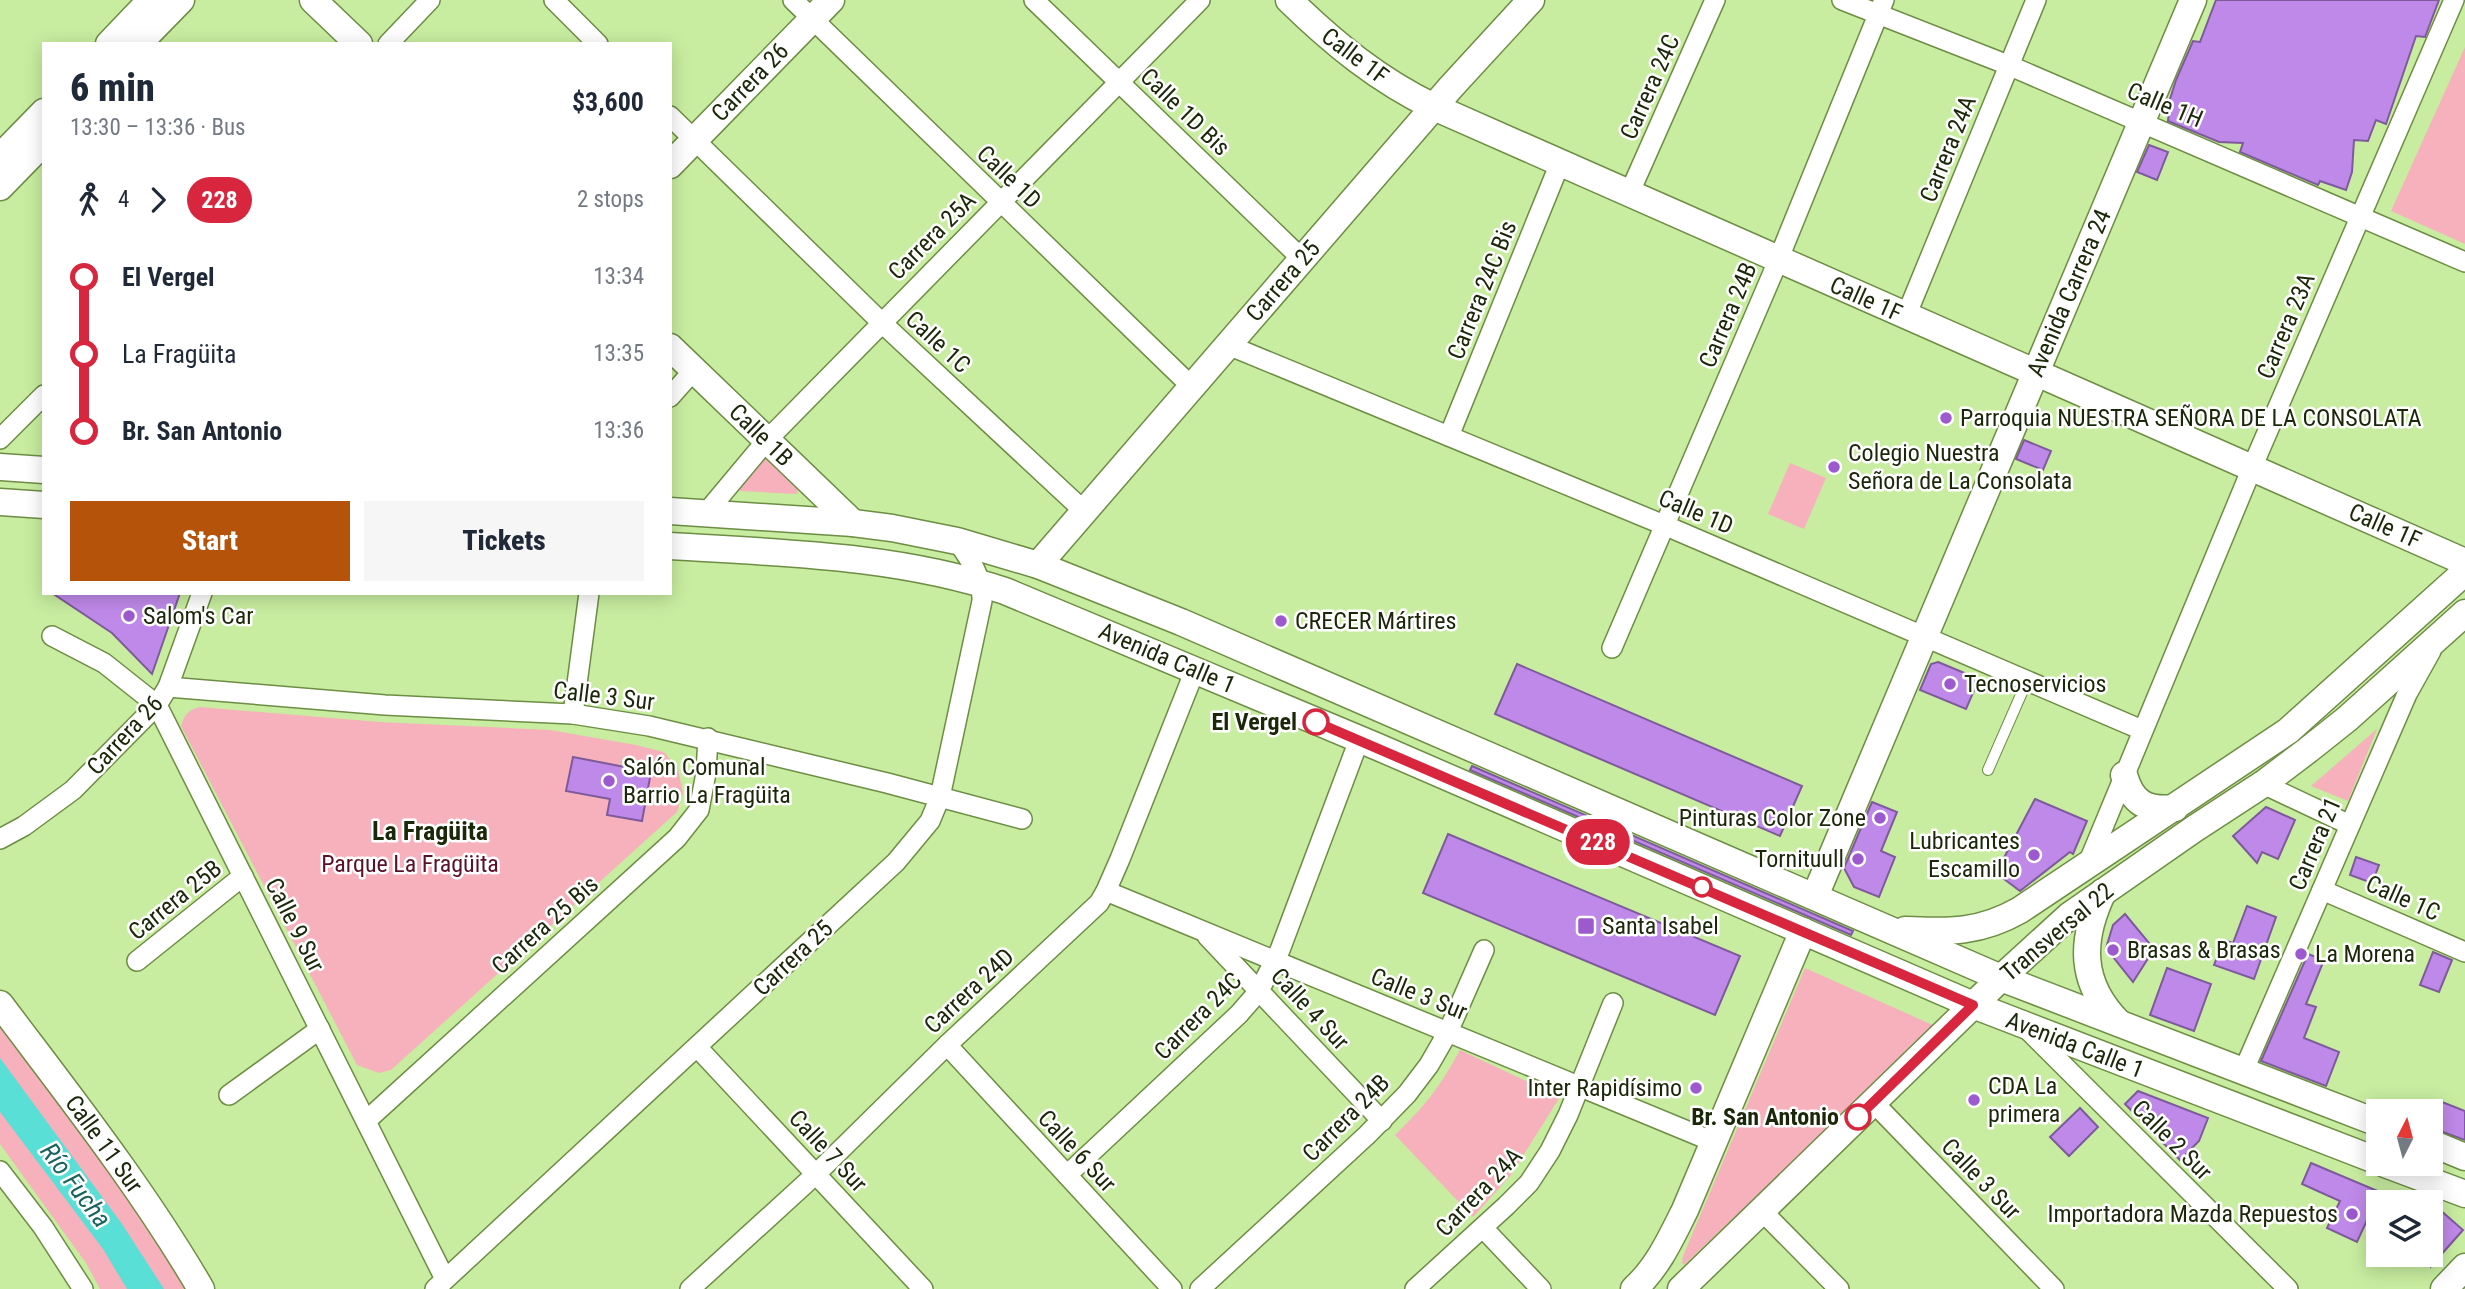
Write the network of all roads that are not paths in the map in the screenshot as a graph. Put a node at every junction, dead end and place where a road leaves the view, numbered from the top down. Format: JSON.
{"nodes":[{"id":1,"x":151,"y":0,"type":"edge"},
{"id":2,"x":181,"y":0,"type":"edge"},
{"id":3,"x":313,"y":0,"type":"edge"},
{"id":4,"x":430,"y":0,"type":"edge"},
{"id":5,"x":554,"y":0,"type":"edge"},
{"id":6,"x":793,"y":0,"type":"edge"},
{"id":7,"x":1034,"y":0,"type":"edge"},
{"id":8,"x":1200,"y":0,"type":"edge"},
{"id":9,"x":1289,"y":0,"type":"edge"},
{"id":10,"x":1715,"y":0,"type":"edge"},
{"id":11,"x":1842,"y":0,"type":"edge"},
{"id":12,"x":2036,"y":0,"type":"edge"},
{"id":13,"x":2193,"y":0,"type":"edge"},
{"id":14,"x":2454,"y":0,"type":"edge"},
{"id":15,"x":1524,"y":2,"type":"edge"},
{"id":16,"x":1881,"y":7,"type":"edge"},
{"id":17,"x":822,"y":9,"type":"edge"},
{"id":18,"x":111,"y":42,"type":"edge"},
{"id":19,"x":140,"y":42,"type":"edge"},
{"id":20,"x":357,"y":42,"type":"edge"},
{"id":21,"x":390,"y":42,"type":"edge"},
{"id":22,"x":596,"y":42,"type":"edge"},
{"id":23,"x":2008,"y":65,"type":"junction"},
{"id":24,"x":1119,"y":82,"type":"junction"},
{"id":25,"x":1434,"y":107,"type":"junction"},
{"id":26,"x":42,"y":114,"type":"edge"},
{"id":27,"x":672,"y":118,"type":"edge"},
{"id":28,"x":2141,"y":121,"type":"junction"},
{"id":29,"x":694,"y":140,"type":"junction"},
{"id":30,"x":42,"y":144,"type":"edge"},
{"id":31,"x":0,"y":158,"type":"edge"},
{"id":32,"x":672,"y":163,"type":"edge"},
{"id":33,"x":1560,"y":163,"type":"junction"},
{"id":34,"x":0,"y":187,"type":"edge"},
{"id":35,"x":1629,"y":194,"type":"junction"},
{"id":36,"x":1000,"y":202,"type":"junction"},
{"id":37,"x":2361,"y":216,"type":"junction"},
{"id":38,"x":1302,"y":259,"type":"junction"},
{"id":39,"x":1778,"y":260,"type":"junction"},
{"id":40,"x":2465,"y":262,"type":"edge"},
{"id":41,"x":1906,"y":316,"type":"junction"},
{"id":42,"x":882,"y":323,"type":"junction"},
{"id":43,"x":1228,"y":345,"type":"junction"},
{"id":44,"x":672,"y":349,"type":"edge"},
{"id":45,"x":694,"y":370,"type":"junction"},
{"id":46,"x":2036,"y":373,"type":"junction"},
{"id":47,"x":1192,"y":387,"type":"junction"},
{"id":48,"x":672,"y":395,"type":"edge"},
{"id":49,"x":42,"y":398,"type":"edge"},
{"id":50,"x":1449,"y":436,"type":"junction"},
{"id":51,"x":0,"y":439,"type":"edge"},
{"id":52,"x":766,"y":440,"type":"junction"},
{"id":53,"x":0,"y":467,"type":"edge"},
{"id":54,"x":2252,"y":467,"type":"junction"},
{"id":55,"x":42,"y":470,"type":"edge"},
{"id":56,"x":0,"y":502,"type":"edge"},
{"id":57,"x":42,"y":505,"type":"edge"},
{"id":58,"x":672,"y":511,"type":"edge"},
{"id":59,"x":1085,"y":512,"type":"junction"},
{"id":60,"x":706,"y":513,"type":"junction"},
{"id":61,"x":853,"y":523,"type":"junction"},
{"id":62,"x":1664,"y":525,"type":"junction"},
{"id":63,"x":957,"y":541,"type":"junction"},
{"id":64,"x":672,"y":546,"type":"edge"},
{"id":65,"x":1038,"y":565,"type":"junction"},
{"id":66,"x":2462,"y":567,"type":"edge"},
{"id":67,"x":980,"y":583,"type":"junction"},
{"id":68,"x":201,"y":595,"type":"edge"},
{"id":69,"x":589,"y":595,"type":"edge"},
{"id":70,"x":2465,"y":613,"type":"edge"},
{"id":71,"x":52,"y":636,"type":"dead end"},
{"id":72,"x":1924,"y":637,"type":"junction"},
{"id":73,"x":2438,"y":638,"type":"junction"},
{"id":74,"x":1612,"y":648,"type":"dead end"},
{"id":75,"x":1195,"y":670,"type":"junction"},
{"id":76,"x":2027,"y":681,"type":"junction"},
{"id":77,"x":168,"y":687,"type":"junction"},
{"id":78,"x":157,"y":705,"type":"junction"},
{"id":79,"x":573,"y":714,"type":"junction"},
{"id":80,"x":2142,"y":730,"type":"junction"},
{"id":81,"x":708,"y":738,"type":"junction"},
{"id":82,"x":1359,"y":740,"type":"junction"},
{"id":83,"x":1988,"y":770,"type":"dead end"},
{"id":84,"x":2124,"y":775,"type":"junction"},
{"id":85,"x":2263,"y":785,"type":"junction"},
{"id":86,"x":940,"y":797,"type":"junction"},
{"id":87,"x":2175,"y":808,"type":"junction"},
{"id":88,"x":1022,"y":819,"type":"dead end"},
{"id":89,"x":2350,"y":825,"type":"junction"},
{"id":90,"x":2194,"y":829,"type":"junction"},
{"id":91,"x":0,"y":839,"type":"edge"},
{"id":92,"x":2087,"y":867,"type":"junction"},
{"id":93,"x":243,"y":876,"type":"junction"},
{"id":94,"x":2322,"y":890,"type":"junction"},
{"id":95,"x":1106,"y":891,"type":"junction"},
{"id":96,"x":2103,"y":891,"type":"junction"},
{"id":97,"x":1815,"y":896,"type":"junction"},
{"id":98,"x":1889,"y":929,"type":"junction"},
{"id":99,"x":1203,"y":931,"type":"junction"},
{"id":100,"x":1803,"y":931,"type":"junction"},
{"id":101,"x":2463,"y":946,"type":"edge"},
{"id":102,"x":1484,"y":950,"type":"dead end"},
{"id":103,"x":137,"y":961,"type":"dead end"},
{"id":104,"x":1275,"y":961,"type":"junction"},
{"id":105,"x":2001,"y":978,"type":"junction"},
{"id":106,"x":1259,"y":991,"type":"junction"},
{"id":107,"x":1613,"y":1003,"type":"dead end"},
{"id":108,"x":0,"y":1004,"type":"edge"},
{"id":109,"x":1973,"y":1005,"type":"junction"},
{"id":110,"x":2023,"y":1025,"type":"junction"},
{"id":111,"x":2123,"y":1026,"type":"junction"},
{"id":112,"x":320,"y":1029,"type":"junction"},
{"id":113,"x":1448,"y":1032,"type":"junction"},
{"id":114,"x":947,"y":1045,"type":"junction"},
{"id":115,"x":697,"y":1046,"type":"junction"},
{"id":116,"x":2243,"y":1072,"type":"junction"},
{"id":117,"x":1578,"y":1086,"type":"junction"},
{"id":118,"x":229,"y":1096,"type":"dead end"},
{"id":119,"x":1873,"y":1102,"type":"junction"},
{"id":120,"x":2366,"y":1118,"type":"edge"},
{"id":121,"x":366,"y":1121,"type":"junction"},
{"id":122,"x":1382,"y":1121,"type":"junction"},
{"id":123,"x":1714,"y":1142,"type":"junction"},
{"id":124,"x":2443,"y":1148,"type":"edge"},
{"id":125,"x":2366,"y":1156,"type":"edge"},
{"id":126,"x":2465,"y":1157,"type":"edge"},
{"id":127,"x":0,"y":1171,"type":"edge"},
{"id":128,"x":816,"y":1174,"type":"junction"},
{"id":129,"x":1067,"y":1175,"type":"junction"},
{"id":130,"x":2417,"y":1176,"type":"edge"},
{"id":131,"x":2465,"y":1194,"type":"edge"},
{"id":132,"x":1762,"y":1211,"type":"junction"},
{"id":133,"x":1483,"y":1228,"type":"junction"},
{"id":134,"x":2465,"y":1267,"type":"edge"},
{"id":135,"x":440,"y":1284,"type":"edge"},
{"id":136,"x":83,"y":1289,"type":"edge"},
{"id":137,"x":201,"y":1289,"type":"edge"},
{"id":138,"x":690,"y":1289,"type":"edge"},
{"id":139,"x":923,"y":1289,"type":"edge"},
{"id":140,"x":1172,"y":1289,"type":"edge"},
{"id":141,"x":1200,"y":1289,"type":"edge"},
{"id":142,"x":1415,"y":1289,"type":"edge"},
{"id":143,"x":1541,"y":1289,"type":"edge"},
{"id":144,"x":1634,"y":1289,"type":"edge"},
{"id":145,"x":1681,"y":1289,"type":"edge"},
{"id":146,"x":1839,"y":1289,"type":"edge"},
{"id":147,"x":2054,"y":1289,"type":"edge"},
{"id":148,"x":2288,"y":1289,"type":"edge"},
{"id":149,"x":2444,"y":1289,"type":"edge"}],
"edges":[{"from":1,"to":18,"type":"main road"},
{"from":2,"to":19,"type":"main road"},
{"from":3,"to":20,"type":"main road"},
{"from":4,"to":21,"type":"street"},
{"from":5,"to":22,"type":"street"},
{"from":6,"to":17,"type":"street","name":"Calle 1D"},
{"from":7,"to":24,"type":"street","name":"Calle 1D Bis"},
{"from":8,"to":24,"type":"street","name":"Carrera 25A"},
{"from":9,"to":25,"type":"main road","name":"Calle 1F"},
{"from":10,"to":35,"type":"street","name":"Carrera 24C"},
{"from":11,"to":16,"type":"street","name":"Calle 1H"},
{"from":12,"to":23,"type":"street","name":"Carrera 24A"},
{"from":13,"to":28,"type":"main road","name":"Avenida Carrera 24"},
{"from":14,"to":37,"type":"street","name":"Carrera 23A"},
{"from":15,"to":25,"type":"main road","name":"Carrera 25"},
{"from":16,"to":23,"type":"street","name":"Calle 1H"},
{"from":16,"to":39,"type":"street","name":"Carrera 24B"},
{"from":17,"to":29,"type":"main road","name":"Carrera 26"},
{"from":17,"to":36,"type":"street","name":"Calle 1D"},
{"from":23,"to":28,"type":"street","name":"Calle 1H"},
{"from":23,"to":41,"type":"street","name":"Carrera 24A"},
{"from":24,"to":36,"type":"street","name":"Carrera 25A"},
{"from":24,"to":38,"type":"street","name":"Calle 1D Bis"},
{"from":25,"to":33,"type":"main road","name":"Calle 1F"},
{"from":25,"to":38,"type":"main road","name":"Carrera 25"},
{"from":26,"to":31,"type":"main road"},
{"from":27,"to":29,"type":"street","name":"Calle 1C"},
{"from":28,"to":37,"type":"street","name":"Calle 1H"},
{"from":28,"to":46,"type":"main road","name":"Avenida Carrera 24"},
{"from":29,"to":32,"type":"main road","name":"Carrera 26"},
{"from":29,"to":42,"type":"street","name":"Calle 1C"},
{"from":30,"to":34,"type":"main road"},
{"from":33,"to":35,"type":"main road","name":"Calle 1F"},
{"from":33,"to":50,"type":"street","name":"Carrera 24C Bis"},
{"from":35,"to":39,"type":"main road","name":"Calle 1F"},
{"from":36,"to":42,"type":"street","name":"Carrera 25A"},
{"from":36,"to":47,"type":"street","name":"Calle 1D"},
{"from":37,"to":40,"type":"street","name":"Calle 1H"},
{"from":37,"to":54,"type":"street","name":"Carrera 23A"},
{"from":38,"to":43,"type":"main road","name":"Carrera 25"},
{"from":39,"to":41,"type":"main road","name":"Calle 1F"},
{"from":39,"to":62,"type":"street","name":"Carrera 24B"},
{"from":41,"to":46,"type":"main road","name":"Calle 1F"},
{"from":42,"to":52,"type":"street","name":"Carrera 25A"},
{"from":42,"to":59,"type":"street","name":"Calle 1C"},
{"from":43,"to":47,"type":"main road","name":"Carrera 25"},
{"from":43,"to":50,"type":"street","name":"Calle 1D"},
{"from":44,"to":45,"type":"main road","name":"Calle 1B"},
{"from":45,"to":48,"type":"street"},
{"from":45,"to":52,"type":"main road","name":"Calle 1B"},
{"from":46,"to":54,"type":"main road","name":"Calle 1F"},
{"from":46,"to":72,"type":"main road","name":"Avenida Carrera 24"},
{"from":47,"to":59,"type":"main road","name":"Carrera 25"},
{"from":49,"to":51,"type":"street"},
{"from":50,"to":62,"type":"street","name":"Calle 1D"},
{"from":52,"to":60,"type":"street","name":"Carrera 25A"},
{"from":52,"to":61,"type":"main road","name":"Calle 1B"},
{"from":53,"to":55,"type":"main road"},
{"from":54,"to":66,"type":"main road","name":"Calle 1F"},
{"from":54,"to":80,"type":"street","name":"Carrera 23A"},
{"from":56,"to":57,"type":"main road"},
{"from":58,"to":60,"type":"main road","name":"Avenida Calle 1"},
{"from":59,"to":65,"type":"main road","name":"Carrera 25"},
{"from":60,"to":61,"type":"main road","name":"Avenida Calle 1"},
{"from":61,"to":63,"type":"main road","name":"Avenida Calle 1"},
{"from":62,"to":72,"type":"street","name":"Calle 1D"},
{"from":62,"to":74,"type":"street","name":"Carrera 24B"},
{"from":63,"to":65,"type":"main road","name":"Avenida Calle 1"},
{"from":63,"to":67,"type":"street","name":"Carrera 25"},
{"from":64,"to":67,"type":"main road","name":"Avenida Calle 1"},
{"from":65,"to":97,"type":"main road","name":"Avenida Calle 1"},
{"from":66,"to":87,"type":"main road","name":"Transversal 22"},
{"from":67,"to":75,"type":"main road","name":"Avenida Calle 1"},
{"from":67,"to":86,"type":"street","name":"Carrera 25"},
{"from":68,"to":77,"type":"street","name":"Carrera 26"},
{"from":69,"to":79,"type":"street"},
{"from":70,"to":73,"type":"main road","name":"Transversal 22"},
{"from":71,"to":78,"type":"street","name":"Calle 9 Sur"},
{"from":72,"to":76,"type":"street","name":"Calle 1D"},
{"from":72,"to":97,"type":"main road","name":"Avenida Carrera 24"},
{"from":73,"to":85,"type":"main road","name":"Transversal 22"},
{"from":73,"to":89,"type":"street","name":"Carrera 21"},
{"from":75,"to":82,"type":"main road","name":"Avenida Calle 1"},
{"from":75,"to":95,"type":"street","name":"Carrera 24D"},
{"from":76,"to":80,"type":"street","name":"Calle 1D"},
{"from":76,"to":83,"type":"lane"},
{"from":77,"to":78,"type":"street","name":"Carrera 26"},
{"from":77,"to":79,"type":"street","name":"Calle 3 Sur"},
{"from":78,"to":91,"type":"street","name":"Carrera 26"},
{"from":78,"to":93,"type":"street","name":"Calle 9 Sur"},
{"from":79,"to":81,"type":"street","name":"Calle 3 Sur"},
{"from":80,"to":84,"type":"street","name":"Carrera 23A"},
{"from":81,"to":86,"type":"street","name":"Calle 3 Sur"},
{"from":81,"to":121,"type":"street","name":"Carrera 25 Bis"},
{"from":82,"to":100,"type":"main road","name":"Avenida Calle 1"},
{"from":82,"to":104,"type":"street","name":"Carrera 24C"},
{"from":84,"to":87,"type":"main road"},
{"from":84,"to":92,"type":"street","name":"Carrera 23A"},
{"from":85,"to":89,"type":"street"},
{"from":85,"to":90,"type":"main road","name":"Transversal 22"},
{"from":86,"to":88,"type":"street","name":"Calle 3 Sur"},
{"from":86,"to":115,"type":"street","name":"Carrera 25"},
{"from":87,"to":90,"type":"main road"},
{"from":87,"to":92,"type":"main road","name":"Transversal 22"},
{"from":89,"to":94,"type":"street","name":"Carrera 21"},
{"from":90,"to":96,"type":"main road","name":"Transversal 22"},
{"from":92,"to":98,"type":"main road","name":"Transversal 22"},
{"from":93,"to":103,"type":"street","name":"Carrera 25B"},
{"from":93,"to":112,"type":"street","name":"Calle 9 Sur"},
{"from":94,"to":101,"type":"street","name":"Calle 1C"},
{"from":94,"to":116,"type":"street","name":"Carrera 21"},
{"from":95,"to":99,"type":"street","name":"Calle 3 Sur"},
{"from":95,"to":114,"type":"street","name":"Carrera 24D"},
{"from":96,"to":105,"type":"main road","name":"Transversal 22"},
{"from":96,"to":111,"type":"main road"},
{"from":97,"to":98,"type":"main road","name":"Avenida Calle 1"},
{"from":98,"to":105,"type":"main road","name":"Avenida Calle 1"},
{"from":99,"to":104,"type":"street","name":"Calle 3 Sur"},
{"from":99,"to":106,"type":"street","name":"Calle 4 Sur"},
{"from":100,"to":109,"type":"main road","name":"Avenida Calle 1"},
{"from":100,"to":123,"type":"main road"},
{"from":102,"to":113,"type":"street","name":"Carrera 24B"},
{"from":104,"to":106,"type":"street","name":"Carrera 24C"},
{"from":104,"to":113,"type":"street","name":"Calle 3 Sur"},
{"from":105,"to":109,"type":"main road","name":"Transversal 22"},
{"from":105,"to":111,"type":"main road","name":"Avenida Calle 1"},
{"from":106,"to":122,"type":"street","name":"Calle 4 Sur"},
{"from":106,"to":129,"type":"street","name":"Carrera 24C"},
{"from":107,"to":117,"type":"street","name":"Carrera 24A"},
{"from":108,"to":137,"type":"main road","name":"Calle 11 Sur"},
{"from":109,"to":110,"type":"main road","name":"Avenida Calle 1"},
{"from":109,"to":119,"type":"main road","name":"Transversal 22"},
{"from":110,"to":125,"type":"main road","name":"Avenida Calle 1"},
{"from":110,"to":148,"type":"street","name":"Calle 2 Sur"},
{"from":111,"to":116,"type":"main road","name":"Avenida Calle 1"},
{"from":112,"to":118,"type":"street"},
{"from":112,"to":121,"type":"street","name":"Calle 9 Sur"},
{"from":113,"to":117,"type":"street","name":"Calle 3 Sur"},
{"from":113,"to":122,"type":"street","name":"Carrera 24B"},
{"from":114,"to":128,"type":"street","name":"Carrera 24D"},
{"from":114,"to":129,"type":"street","name":"Calle 6 Sur"},
{"from":115,"to":128,"type":"street","name":"Calle 7 Sur"},
{"from":115,"to":135,"type":"street","name":"Carrera 25"},
{"from":116,"to":120,"type":"main road","name":"Avenida Calle 1"},
{"from":117,"to":123,"type":"street","name":"Calle 3 Sur"},
{"from":117,"to":133,"type":"street","name":"Carrera 24A"},
{"from":119,"to":132,"type":"main road","name":"Transversal 22"},
{"from":119,"to":147,"type":"street","name":"Calle 3 Sur"},
{"from":121,"to":135,"type":"street","name":"Calle 9 Sur"},
{"from":122,"to":141,"type":"street","name":"Carrera 24B"},
{"from":123,"to":144,"type":"main road"},
{"from":124,"to":126,"type":"main road"},
{"from":127,"to":136,"type":"street"},
{"from":128,"to":138,"type":"street","name":"Carrera 24D"},
{"from":128,"to":139,"type":"street","name":"Calle 7 Sur"},
{"from":129,"to":140,"type":"street","name":"Calle 6 Sur"},
{"from":130,"to":131,"type":"main road"},
{"from":132,"to":145,"type":"main road","name":"Transversal 22"},
{"from":132,"to":146,"type":"street"},
{"from":133,"to":142,"type":"street","name":"Carrera 24A"},
{"from":133,"to":143,"type":"street"},
{"from":134,"to":149,"type":"main road"}]}
